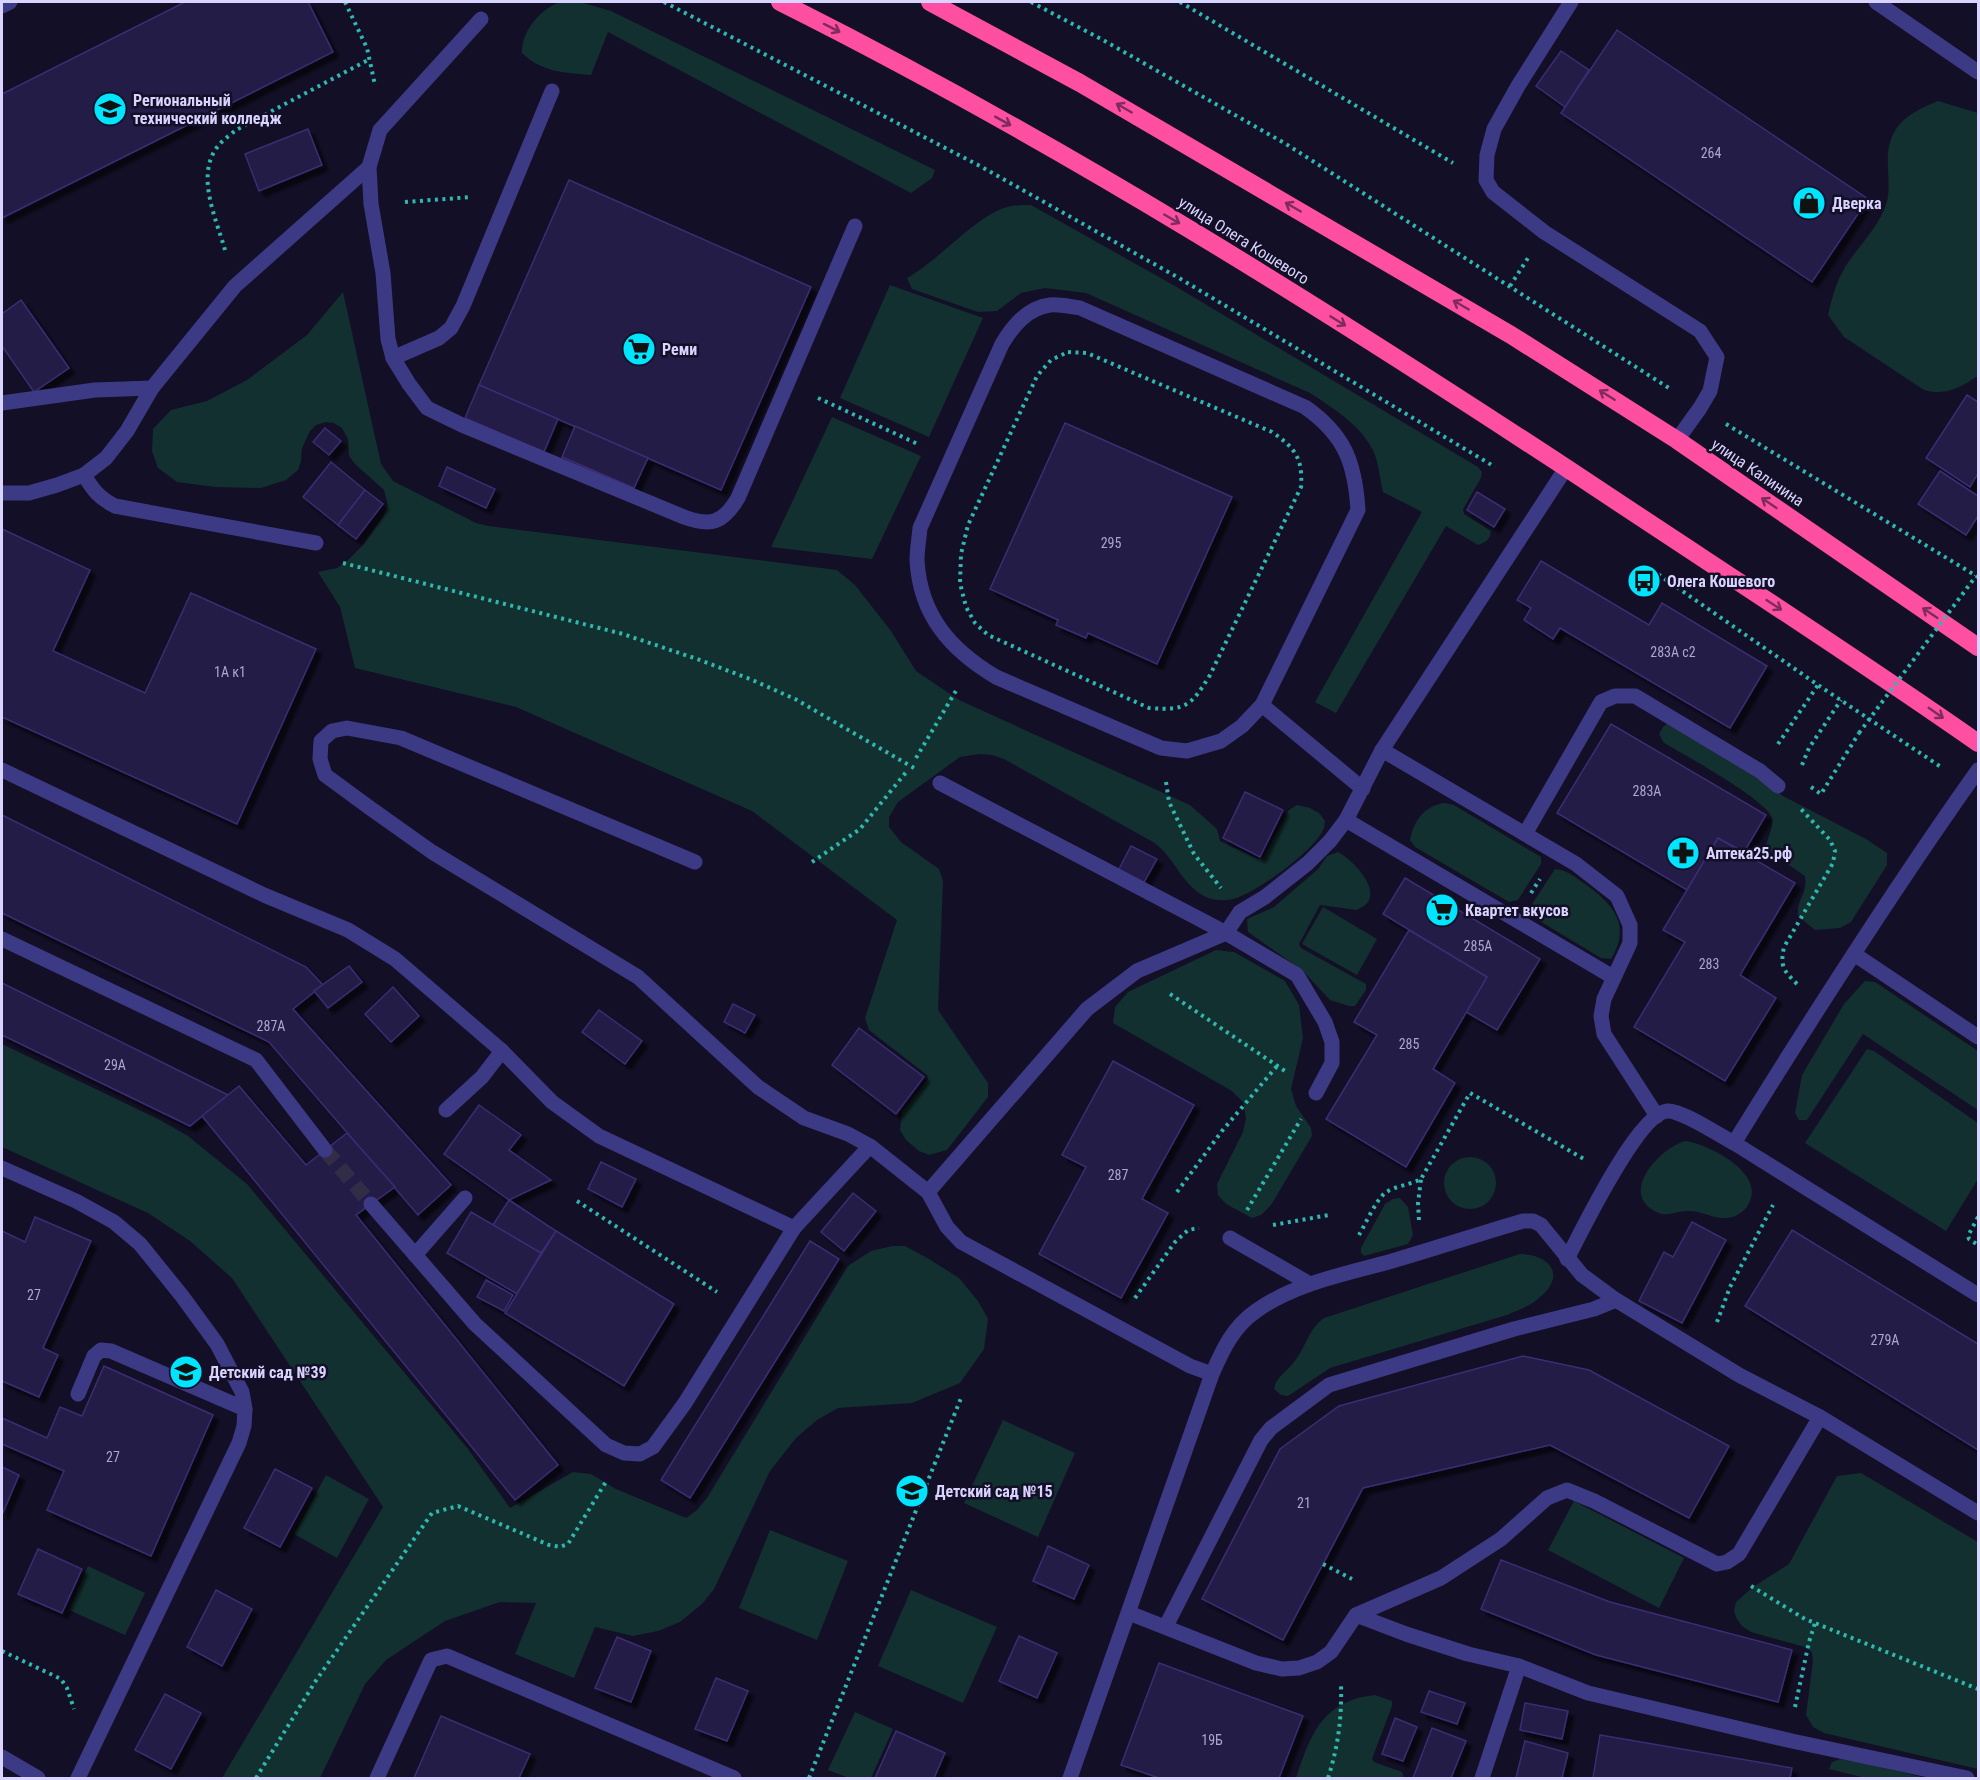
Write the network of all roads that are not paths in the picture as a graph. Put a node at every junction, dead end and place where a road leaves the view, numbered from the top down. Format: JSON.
{"nodes":[{"id":1,"x":10,"y":2,"type":"edge"},
{"id":2,"x":780,"y":2,"type":"edge"},
{"id":3,"x":930,"y":2,"type":"edge"},
{"id":4,"x":1570,"y":2,"type":"edge"},
{"id":5,"x":1876,"y":2,"type":"edge"},
{"id":6,"x":2,"y":6,"type":"edge"},
{"id":7,"x":481,"y":19,"type":"dead end"},
{"id":8,"x":1978,"y":72,"type":"edge"},
{"id":9,"x":552,"y":91,"type":"dead end"},
{"id":10,"x":369,"y":167,"type":"junction"},
{"id":11,"x":855,"y":226,"type":"dead end"},
{"id":12,"x":393,"y":358,"type":"junction"},
{"id":13,"x":152,"y":388,"type":"junction"},
{"id":14,"x":2,"y":403,"type":"edge"},
{"id":15,"x":1677,"y":440,"type":"junction"},
{"id":16,"x":1566,"y":468,"type":"junction"},
{"id":17,"x":84,"y":475,"type":"junction"},
{"id":18,"x":2,"y":493,"type":"edge"},
{"id":19,"x":316,"y":543,"type":"dead end"},
{"id":20,"x":1978,"y":646,"type":"edge"},
{"id":21,"x":1262,"y":705,"type":"junction"},
{"id":22,"x":1978,"y":743,"type":"edge"},
{"id":23,"x":1382,"y":750,"type":"junction"},
{"id":24,"x":2,"y":770,"type":"edge"},
{"id":25,"x":1978,"y":770,"type":"edge"},
{"id":26,"x":940,"y":783,"type":"dead end"},
{"id":27,"x":1778,"y":786,"type":"road end"},
{"id":28,"x":1363,"y":789,"type":"junction"},
{"id":29,"x":1346,"y":820,"type":"junction"},
{"id":30,"x":1525,"y":834,"type":"junction"},
{"id":31,"x":695,"y":862,"type":"dead end"},
{"id":32,"x":1226,"y":933,"type":"junction"},
{"id":33,"x":2,"y":939,"type":"edge"},
{"id":34,"x":1854,"y":954,"type":"junction"},
{"id":35,"x":1613,"y":977,"type":"junction"},
{"id":36,"x":1978,"y":1037,"type":"edge"},
{"id":37,"x":502,"y":1051,"type":"junction"},
{"id":38,"x":1316,"y":1093,"type":"road end"},
{"id":39,"x":446,"y":1110,"type":"dead end"},
{"id":40,"x":1657,"y":1116,"type":"junction"},
{"id":41,"x":1734,"y":1143,"type":"junction"},
{"id":42,"x":870,"y":1146,"type":"junction"},
{"id":43,"x":326,"y":1150,"type":"tunnel mouth"},
{"id":44,"x":2,"y":1168,"type":"edge"},
{"id":45,"x":928,"y":1192,"type":"junction"},
{"id":46,"x":465,"y":1198,"type":"dead end"},
{"id":47,"x":372,"y":1204,"type":"tunnel mouth"},
{"id":48,"x":794,"y":1228,"type":"junction"},
{"id":49,"x":1237,"y":1241,"type":"road end"},
{"id":50,"x":415,"y":1255,"type":"junction"},
{"id":51,"x":1567,"y":1259,"type":"junction"},
{"id":52,"x":1310,"y":1284,"type":"junction"},
{"id":53,"x":1978,"y":1295,"type":"edge"},
{"id":54,"x":1616,"y":1300,"type":"junction"},
{"id":55,"x":1212,"y":1374,"type":"junction"},
{"id":56,"x":78,"y":1394,"type":"dead end"},
{"id":57,"x":245,"y":1409,"type":"junction"},
{"id":58,"x":1820,"y":1417,"type":"junction"},
{"id":59,"x":1978,"y":1513,"type":"edge"},
{"id":60,"x":1129,"y":1613,"type":"junction"},
{"id":61,"x":1356,"y":1616,"type":"junction"},
{"id":62,"x":1166,"y":1626,"type":"junction"},
{"id":63,"x":1519,"y":1666,"type":"junction"},
{"id":64,"x":2,"y":1757,"type":"edge"},
{"id":65,"x":38,"y":1779,"type":"edge"},
{"id":66,"x":78,"y":1779,"type":"edge"},
{"id":67,"x":376,"y":1779,"type":"edge"},
{"id":68,"x":734,"y":1779,"type":"edge"},
{"id":69,"x":1070,"y":1779,"type":"edge"},
{"id":70,"x":1482,"y":1779,"type":"edge"},
{"id":71,"x":1967,"y":1779,"type":"edge"}],
"edges":[{"from":1,"to":6,"type":"lane"},
{"from":2,"to":16,"type":"highway","name":"улица Олега Кошевого","one_way":true},
{"from":15,"to":3,"type":"highway","name":"улица Калинина","one_way":true},
{"from":4,"to":15,"type":"lane"},
{"from":5,"to":8,"type":"lane"},
{"from":7,"to":10,"type":"lane"},
{"from":9,"to":12,"type":"lane"},
{"from":10,"to":12,"type":"lane"},
{"from":10,"to":13,"type":"lane"},
{"from":11,"to":12,"type":"lane"},
{"from":13,"to":14,"type":"lane"},
{"from":13,"to":17,"type":"lane"},
{"from":20,"to":15,"type":"highway","name":"улица Калинина","one_way":true},
{"from":16,"to":22,"type":"highway","name":"улица Олега Кошевого","one_way":true},
{"from":16,"to":23,"type":"lane"},
{"from":17,"to":18,"type":"lane"},
{"from":17,"to":19,"type":"lane"},
{"from":21,"to":21,"type":"lane"},
{"from":21,"to":28,"type":"lane"},
{"from":23,"to":28,"type":"lane"},
{"from":23,"to":30,"type":"lane"},
{"from":24,"to":37,"type":"lane"},
{"from":25,"to":34,"type":"lane"},
{"from":26,"to":32,"type":"lane"},
{"from":27,"to":30,"type":"lane"},
{"from":28,"to":29,"type":"lane"},
{"from":29,"to":32,"type":"lane"},
{"from":29,"to":35,"type":"lane"},
{"from":30,"to":35,"type":"lane"},
{"from":31,"to":42,"type":"lane"},
{"from":32,"to":38,"type":"lane"},
{"from":32,"to":45,"type":"lane"},
{"from":33,"to":43,"type":"lane"},
{"from":34,"to":36,"type":"lane"},
{"from":34,"to":41,"type":"lane"},
{"from":35,"to":40,"type":"lane"},
{"from":37,"to":39,"type":"lane"},
{"from":37,"to":48,"type":"lane"},
{"from":40,"to":41,"type":"lane"},
{"from":40,"to":51,"type":"lane"},
{"from":41,"to":53,"type":"lane"},
{"from":42,"to":45,"type":"lane"},
{"from":42,"to":48,"type":"lane"},
{"from":44,"to":57,"type":"lane"},
{"from":45,"to":55,"type":"lane"},
{"from":46,"to":50,"type":"lane"},
{"from":47,"to":50,"type":"lane"},
{"from":48,"to":50,"type":"lane"},
{"from":49,"to":52,"type":"lane"},
{"from":51,"to":52,"type":"lane"},
{"from":51,"to":54,"type":"lane"},
{"from":52,"to":55,"type":"lane"},
{"from":54,"to":58,"type":"lane"},
{"from":54,"to":62,"type":"lane"},
{"from":55,"to":60,"type":"lane"},
{"from":56,"to":57,"type":"lane"},
{"from":57,"to":66,"type":"lane"},
{"from":58,"to":59,"type":"lane"},
{"from":58,"to":61,"type":"lane"},
{"from":60,"to":62,"type":"lane"},
{"from":60,"to":69,"type":"lane"},
{"from":61,"to":62,"type":"lane"},
{"from":61,"to":63,"type":"lane"},
{"from":63,"to":70,"type":"lane"},
{"from":63,"to":71,"type":"lane"},
{"from":64,"to":65,"type":"lane"},
{"from":67,"to":68,"type":"lane"}]}
